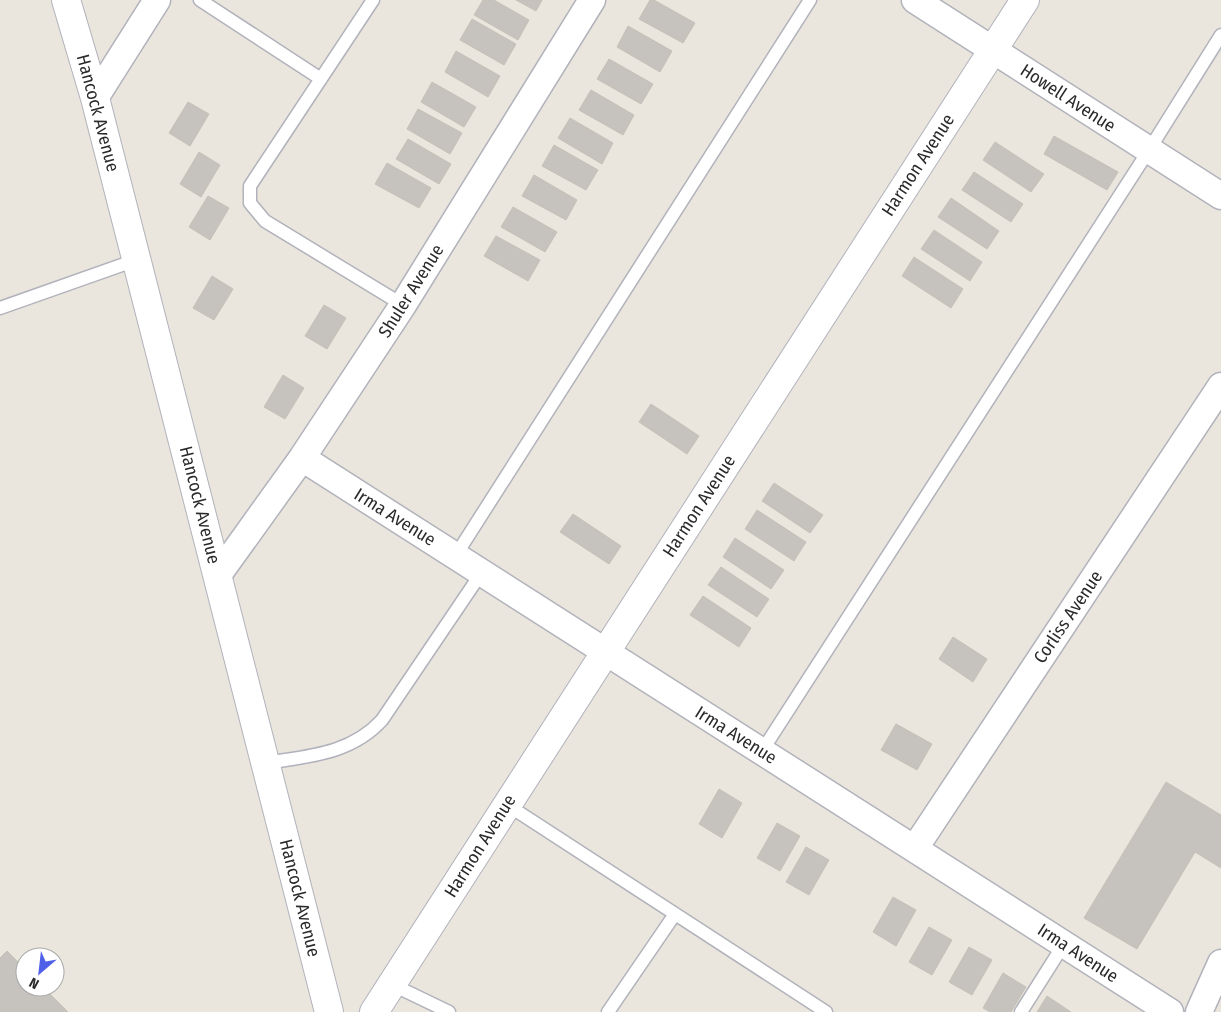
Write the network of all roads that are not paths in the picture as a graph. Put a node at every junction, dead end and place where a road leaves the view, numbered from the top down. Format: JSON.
{"nodes":[{"id":1,"x":66,"y":0,"type":"edge"},
{"id":2,"x":157,"y":0,"type":"edge"},
{"id":3,"x":200,"y":0,"type":"edge"},
{"id":4,"x":373,"y":0,"type":"edge"},
{"id":5,"x":592,"y":0,"type":"edge"},
{"id":6,"x":810,"y":0,"type":"edge"},
{"id":7,"x":915,"y":0,"type":"edge"},
{"id":8,"x":1025,"y":0,"type":"edge"},
{"id":9,"x":1221,"y":36,"type":"edge"},
{"id":10,"x":993,"y":50,"type":"junction"},
{"id":11,"x":321,"y":79,"type":"junction"},
{"id":12,"x":95,"y":98,"type":"junction"},
{"id":13,"x":1149,"y":150,"type":"junction"},
{"id":14,"x":1221,"y":196,"type":"edge"},
{"id":15,"x":136,"y":260,"type":"junction"},
{"id":16,"x":403,"y":305,"type":"junction"},
{"id":17,"x":0,"y":308,"type":"edge"},
{"id":18,"x":1221,"y":386,"type":"edge"},
{"id":19,"x":302,"y":458,"type":"junction"},
{"id":20,"x":456,"y":555,"type":"junction"},
{"id":21,"x":482,"y":572,"type":"junction"},
{"id":22,"x":218,"y":574,"type":"junction"},
{"id":23,"x":604,"y":652,"type":"junction"},
{"id":24,"x":762,"y":751,"type":"junction"},
{"id":25,"x":266,"y":763,"type":"junction"},
{"id":26,"x":506,"y":804,"type":"junction"},
{"id":27,"x":915,"y":848,"type":"junction"},
{"id":28,"x":675,"y":914,"type":"junction"},
{"id":29,"x":1064,"y":944,"type":"junction"},
{"id":30,"x":1221,"y":963,"type":"edge"},
{"id":31,"x":393,"y":985,"type":"junction"},
{"id":32,"x":329,"y":1012,"type":"edge"},
{"id":33,"x":374,"y":1012,"type":"edge"},
{"id":34,"x":449,"y":1012,"type":"edge"},
{"id":35,"x":608,"y":1012,"type":"edge"},
{"id":36,"x":826,"y":1012,"type":"edge"},
{"id":37,"x":1021,"y":1012,"type":"edge"},
{"id":38,"x":1170,"y":1012,"type":"edge"},
{"id":39,"x":1199,"y":1012,"type":"edge"}],
"edges":[{"from":1,"to":12,"type":"street","name":"Hancock Avenue"},
{"from":2,"to":12,"type":"street"},
{"from":3,"to":11,"type":"lane"},
{"from":4,"to":11,"type":"lane"},
{"from":5,"to":16,"type":"street","name":"Shuler Avenue"},
{"from":6,"to":20,"type":"lane"},
{"from":7,"to":10,"type":"street","name":"Howell Avenue"},
{"from":8,"to":10,"type":"street","name":"Harmon Avenue"},
{"from":9,"to":13,"type":"lane"},
{"from":10,"to":13,"type":"street","name":"Howell Avenue"},
{"from":10,"to":23,"type":"street","name":"Harmon Avenue"},
{"from":11,"to":16,"type":"lane"},
{"from":12,"to":15,"type":"street","name":"Hancock Avenue"},
{"from":13,"to":14,"type":"street","name":"Howell Avenue"},
{"from":13,"to":24,"type":"lane"},
{"from":15,"to":17,"type":"lane"},
{"from":15,"to":22,"type":"street","name":"Hancock Avenue"},
{"from":16,"to":19,"type":"street","name":"Shuler Avenue"},
{"from":18,"to":27,"type":"street","name":"Corliss Avenue"},
{"from":19,"to":20,"type":"street","name":"Irma Avenue"},
{"from":19,"to":22,"type":"street","name":"Shuler Avenue"},
{"from":20,"to":21,"type":"street","name":"Irma Avenue"},
{"from":21,"to":23,"type":"street","name":"Irma Avenue"},
{"from":21,"to":25,"type":"lane"},
{"from":22,"to":25,"type":"street","name":"Hancock Avenue"},
{"from":23,"to":24,"type":"street","name":"Irma Avenue"},
{"from":23,"to":26,"type":"street","name":"Harmon Avenue"},
{"from":24,"to":27,"type":"street","name":"Irma Avenue"},
{"from":25,"to":32,"type":"street","name":"Hancock Avenue"},
{"from":26,"to":28,"type":"lane"},
{"from":26,"to":31,"type":"street","name":"Harmon Avenue"},
{"from":27,"to":29,"type":"street","name":"Irma Avenue"},
{"from":28,"to":35,"type":"lane"},
{"from":28,"to":36,"type":"lane"},
{"from":29,"to":37,"type":"lane"},
{"from":29,"to":38,"type":"street","name":"Irma Avenue"},
{"from":30,"to":39,"type":"street"},
{"from":31,"to":33,"type":"street","name":"Harmon Avenue"},
{"from":31,"to":34,"type":"lane"}]}
